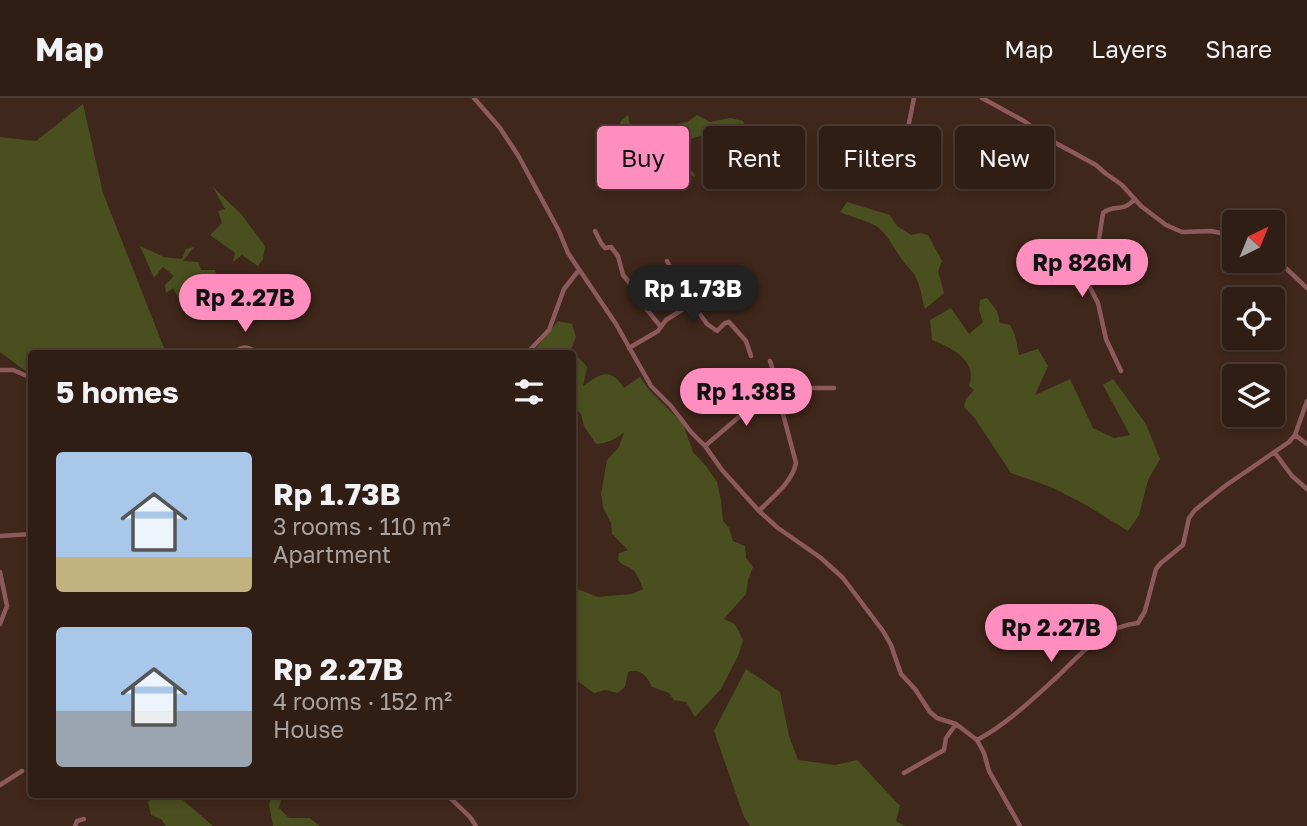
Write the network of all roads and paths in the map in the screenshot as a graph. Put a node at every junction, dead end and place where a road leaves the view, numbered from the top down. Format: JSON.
{"nodes":[{"id":1,"x":474,"y":98,"type":"edge"},
{"id":2,"x":914,"y":98,"type":"edge"},
{"id":3,"x":982,"y":98,"type":"edge"},
{"id":4,"x":910,"y":126,"type":"edge"},
{"id":5,"x":1135,"y":199,"type":"junction"},
{"id":6,"x":595,"y":231,"type":"dead end"},
{"id":7,"x":1222,"y":233,"type":"edge"},
{"id":8,"x":667,"y":261,"type":"dead end"},
{"id":9,"x":1285,"y":267,"type":"edge"},
{"id":10,"x":579,"y":270,"type":"junction"},
{"id":11,"x":1307,"y":288,"type":"edge"},
{"id":12,"x":693,"y":303,"type":"junction"},
{"id":13,"x":661,"y":327,"type":"junction"},
{"id":14,"x":629,"y":348,"type":"junction"},
{"id":15,"x":530,"y":350,"type":"edge"},
{"id":16,"x":751,"y":356,"type":"dead end"},
{"id":17,"x":770,"y":361,"type":"dead end"},
{"id":18,"x":0,"y":370,"type":"edge"},
{"id":19,"x":1121,"y":371,"type":"dead end"},
{"id":20,"x":760,"y":374,"type":"dead end"},
{"id":21,"x":28,"y":376,"type":"edge"},
{"id":22,"x":834,"y":388,"type":"dead end"},
{"id":23,"x":786,"y":395,"type":"junction"},
{"id":24,"x":779,"y":399,"type":"junction"},
{"id":25,"x":1307,"y":401,"type":"edge"},
{"id":26,"x":772,"y":402,"type":"junction"},
{"id":27,"x":1295,"y":435,"type":"junction"},
{"id":28,"x":1307,"y":444,"type":"edge"},
{"id":29,"x":705,"y":446,"type":"junction"},
{"id":30,"x":1275,"y":453,"type":"junction"},
{"id":31,"x":1307,"y":489,"type":"edge"},
{"id":32,"x":759,"y":511,"type":"junction"},
{"id":33,"x":28,"y":534,"type":"edge"},
{"id":34,"x":0,"y":536,"type":"edge"},
{"id":35,"x":0,"y":572,"type":"edge"},
{"id":36,"x":0,"y":624,"type":"edge"},
{"id":37,"x":956,"y":724,"type":"junction"},
{"id":38,"x":977,"y":740,"type":"junction"},
{"id":39,"x":22,"y":771,"type":"dead end"},
{"id":40,"x":904,"y":773,"type":"dead end"},
{"id":41,"x":0,"y":785,"type":"edge"},
{"id":42,"x":450,"y":798,"type":"edge"},
{"id":43,"x":84,"y":819,"type":"dead end"},
{"id":44,"x":75,"y":826,"type":"edge"},
{"id":45,"x":476,"y":826,"type":"edge"},
{"id":46,"x":1020,"y":826,"type":"edge"}],
"edges":[{"from":1,"to":10,"type":"street"},
{"from":2,"to":4,"type":"street"},
{"from":3,"to":5,"type":"street"},
{"from":5,"to":7,"type":"street"},
{"from":5,"to":19,"type":"street"},
{"from":6,"to":13,"type":"street"},
{"from":8,"to":12,"type":"street"},
{"from":9,"to":11,"type":"street"},
{"from":10,"to":14,"type":"street"},
{"from":10,"to":15,"type":"street"},
{"from":12,"to":13,"type":"street"},
{"from":12,"to":16,"type":"street"},
{"from":13,"to":14,"type":"street"},
{"from":14,"to":29,"type":"street"},
{"from":17,"to":23,"type":"street"},
{"from":18,"to":21,"type":"street"},
{"from":20,"to":26,"type":"street"},
{"from":22,"to":23,"type":"street"},
{"from":23,"to":24,"type":"street"},
{"from":24,"to":26,"type":"street"},
{"from":24,"to":32,"type":"street"},
{"from":25,"to":27,"type":"street"},
{"from":26,"to":29,"type":"street"},
{"from":27,"to":28,"type":"street"},
{"from":27,"to":30,"type":"street"},
{"from":29,"to":32,"type":"street"},
{"from":30,"to":31,"type":"street"},
{"from":30,"to":38,"type":"street"},
{"from":32,"to":37,"type":"street"},
{"from":33,"to":34,"type":"street"},
{"from":35,"to":36,"type":"street"},
{"from":37,"to":38,"type":"street"},
{"from":37,"to":40,"type":"street"},
{"from":38,"to":46,"type":"street"},
{"from":39,"to":41,"type":"street"},
{"from":42,"to":45,"type":"street"},
{"from":43,"to":44,"type":"street"}]}
